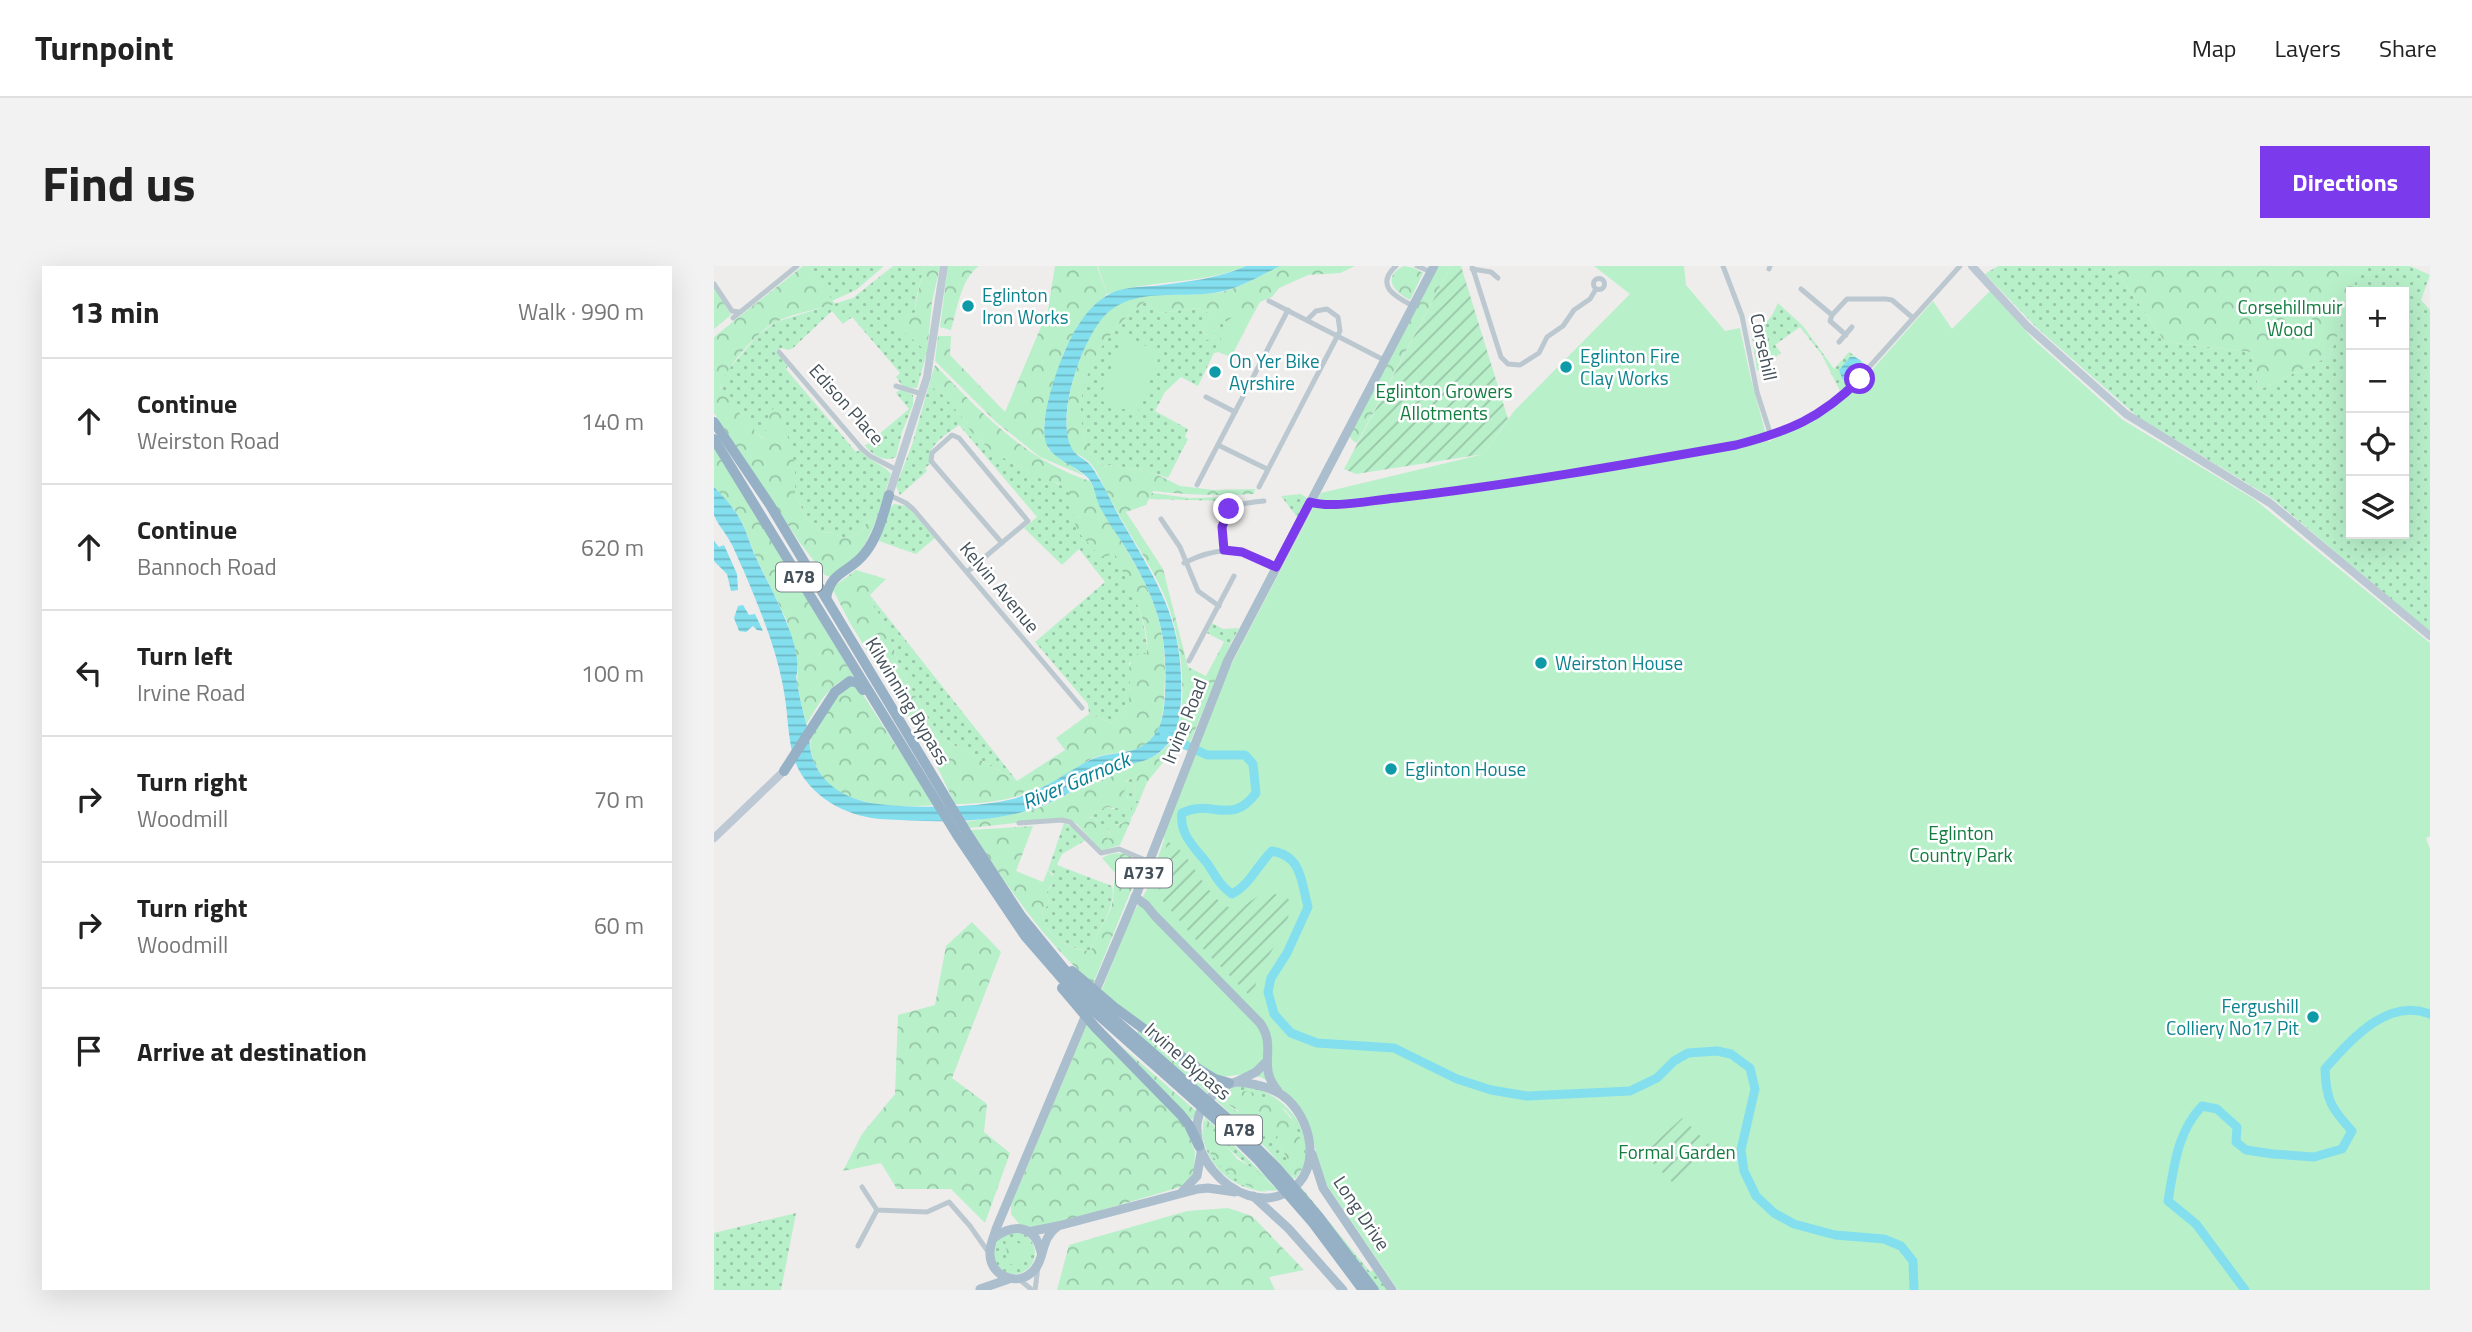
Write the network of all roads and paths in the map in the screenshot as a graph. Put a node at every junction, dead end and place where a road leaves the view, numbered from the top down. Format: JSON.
{"nodes":[{"id":1,"x":797,"y":266,"type":"edge"},
{"id":2,"x":944,"y":266,"type":"edge"},
{"id":3,"x":1396,"y":266,"type":"edge"},
{"id":4,"x":1418,"y":266,"type":"edge"},
{"id":5,"x":1723,"y":266,"type":"edge"},
{"id":6,"x":1960,"y":266,"type":"edge"},
{"id":7,"x":1972,"y":266,"type":"edge"},
{"id":8,"x":1472,"y":267,"type":"edge"},
{"id":9,"x":1432,"y":269,"type":"edge"},
{"id":10,"x":1498,"y":278,"type":"dead end"},
{"id":11,"x":714,"y":284,"type":"edge"},
{"id":12,"x":1597,"y":289,"type":"dead end"},
{"id":13,"x":1801,"y":289,"type":"dead end"},
{"id":14,"x":1269,"y":300,"type":"dead end"},
{"id":15,"x":1413,"y":306,"type":"junction"},
{"id":16,"x":1288,"y":310,"type":"junction"},
{"id":17,"x":740,"y":312,"type":"junction"},
{"id":18,"x":1832,"y":315,"type":"junction"},
{"id":19,"x":733,"y":318,"type":"dead end"},
{"id":20,"x":1913,"y":318,"type":"junction"},
{"id":21,"x":1307,"y":320,"type":"junction"},
{"id":22,"x":1852,"y":327,"type":"dead end"},
{"id":23,"x":1846,"y":335,"type":"junction"},
{"id":24,"x":1337,"y":336,"type":"junction"},
{"id":25,"x":1839,"y":342,"type":"dead end"},
{"id":26,"x":779,"y":352,"type":"dead end"},
{"id":27,"x":1384,"y":360,"type":"junction"},
{"id":28,"x":896,"y":386,"type":"dead end"},
{"id":29,"x":922,"y":394,"type":"junction"},
{"id":30,"x":1206,"y":397,"type":"dead end"},
{"id":31,"x":1235,"y":412,"type":"junction"},
{"id":32,"x":714,"y":422,"type":"edge"},
{"id":33,"x":1771,"y":436,"type":"junction"},
{"id":34,"x":714,"y":439,"type":"edge"},
{"id":35,"x":1218,"y":445,"type":"junction"},
{"id":36,"x":1267,"y":469,"type":"junction"},
{"id":37,"x":897,"y":470,"type":"junction"},
{"id":38,"x":1197,"y":485,"type":"dead end"},
{"id":39,"x":1259,"y":487,"type":"dead end"},
{"id":40,"x":889,"y":495,"type":"junction"},
{"id":41,"x":1264,"y":501,"type":"dead end"},
{"id":42,"x":1310,"y":502,"type":"junction"},
{"id":43,"x":1161,"y":519,"type":"dead end"},
{"id":44,"x":1002,"y":543,"type":"junction"},
{"id":45,"x":1224,"y":550,"type":"junction"},
{"id":46,"x":1184,"y":563,"type":"junction"},
{"id":47,"x":1276,"y":567,"type":"junction"},
{"id":48,"x":967,"y":572,"type":"junction"},
{"id":49,"x":811,"y":573,"type":"junction"},
{"id":50,"x":1234,"y":576,"type":"dead end"},
{"id":51,"x":831,"y":580,"type":"junction"},
{"id":52,"x":826,"y":598,"type":"junction"},
{"id":53,"x":1219,"y":606,"type":"junction"},
{"id":54,"x":2430,"y":636,"type":"edge"},
{"id":55,"x":1189,"y":661,"type":"dead end"},
{"id":56,"x":1082,"y":708,"type":"dead end"},
{"id":57,"x":883,"y":716,"type":"junction"},
{"id":58,"x":784,"y":771,"type":"joint"},
{"id":59,"x":935,"y":789,"type":"junction"},
{"id":60,"x":1019,"y":824,"type":"dead end"},
{"id":61,"x":962,"y":834,"type":"junction"},
{"id":62,"x":714,"y":838,"type":"edge"},
{"id":63,"x":1151,"y":862,"type":"junction"},
{"id":64,"x":1133,"y":901,"type":"junction"},
{"id":65,"x":1146,"y":905,"type":"junction"},
{"id":66,"x":1155,"y":916,"type":"junction"},
{"id":67,"x":1025,"y":936,"type":"junction"},
{"id":68,"x":1045,"y":947,"type":"junction"},
{"id":69,"x":1080,"y":994,"type":"junction"},
{"id":70,"x":1267,"y":1057,"type":"junction"},
{"id":71,"x":1233,"y":1083,"type":"junction"},
{"id":72,"x":1282,"y":1095,"type":"junction"},
{"id":73,"x":1200,"y":1149,"type":"junction"},
{"id":74,"x":1311,"y":1152,"type":"junction"},
{"id":75,"x":862,"y":1187,"type":"dead end"},
{"id":76,"x":1181,"y":1193,"type":"junction"},
{"id":77,"x":1248,"y":1194,"type":"junction"},
{"id":78,"x":1006,"y":1206,"type":"junction"},
{"id":79,"x":877,"y":1210,"type":"junction"},
{"id":80,"x":1058,"y":1226,"type":"junction"},
{"id":81,"x":1018,"y":1228,"type":"junction"},
{"id":82,"x":1028,"y":1232,"type":"junction"},
{"id":83,"x":977,"y":1236,"type":"junction"},
{"id":84,"x":993,"y":1239,"type":"junction"},
{"id":85,"x":858,"y":1245,"type":"dead end"},
{"id":86,"x":989,"y":1253,"type":"junction"},
{"id":87,"x":1040,"y":1256,"type":"junction"},
{"id":88,"x":992,"y":1265,"type":"junction"},
{"id":89,"x":1013,"y":1279,"type":"junction"},
{"id":90,"x":980,"y":1289,"type":"edge"},
{"id":91,"x":1033,"y":1290,"type":"edge"},
{"id":92,"x":1343,"y":1290,"type":"edge"},
{"id":93,"x":1363,"y":1290,"type":"edge"},
{"id":94,"x":1374,"y":1290,"type":"edge"},
{"id":95,"x":1392,"y":1290,"type":"edge"}],
"edges":[{"from":1,"to":17,"type":"street"},
{"from":2,"to":29,"type":"main road"},
{"from":3,"to":15,"type":"street"},
{"from":4,"to":9,"type":"street"},
{"from":5,"to":33,"type":"street","name":"Corsehill"},
{"from":6,"to":20,"type":"street"},
{"from":7,"to":54,"type":"main road"},
{"from":8,"to":10,"type":"street"},
{"from":8,"to":12,"type":"street"},
{"from":9,"to":15,"type":"main road","name":"Irvine Road","number":"A737"},
{"from":11,"to":17,"type":"street"},
{"from":13,"to":18,"type":"street"},
{"from":14,"to":16,"type":"street"},
{"from":15,"to":27,"type":"main road","name":"Irvine Road","number":"A737"},
{"from":16,"to":21,"type":"street"},
{"from":16,"to":31,"type":"street"},
{"from":17,"to":19,"type":"street"},
{"from":18,"to":20,"type":"street"},
{"from":18,"to":23,"type":"street"},
{"from":20,"to":33,"type":"street"},
{"from":21,"to":24,"type":"street"},
{"from":21,"to":24,"type":"street"},
{"from":22,"to":23,"type":"street"},
{"from":23,"to":25,"type":"street"},
{"from":24,"to":27,"type":"street"},
{"from":24,"to":36,"type":"street"},
{"from":26,"to":37,"type":"street","name":"Edison Place"},
{"from":27,"to":42,"type":"main road","name":"Irvine Road","number":"A737"},
{"from":28,"to":29,"type":"street"},
{"from":29,"to":37,"type":"main road"},
{"from":30,"to":31,"type":"street"},
{"from":31,"to":35,"type":"street"},
{"from":32,"to":49,"type":"highway","name":"Kilwinning Bypass","number":"A78"},
{"from":33,"to":42,"type":"street"},
{"from":34,"to":57,"type":"highway","name":"Kilwinning Bypass","number":"A78"},
{"from":35,"to":36,"type":"street"},
{"from":35,"to":38,"type":"street"},
{"from":36,"to":39,"type":"street"},
{"from":37,"to":40,"type":"main road"},
{"from":40,"to":48,"type":"street","name":"Kelvin Avenue"},
{"from":40,"to":51,"type":"highway"},
{"from":41,"to":45,"type":"street"},
{"from":42,"to":47,"type":"main road","name":"Irvine Road","number":"A737"},
{"from":43,"to":46,"type":"street"},
{"from":44,"to":44,"type":"street"},
{"from":44,"to":48,"type":"street"},
{"from":45,"to":46,"type":"street"},
{"from":45,"to":47,"type":"street"},
{"from":46,"to":53,"type":"street"},
{"from":47,"to":63,"type":"main road","name":"Irvine Road","number":"A737"},
{"from":48,"to":56,"type":"street","name":"Kelvin Avenue"},
{"from":49,"to":51,"type":"highway"},
{"from":49,"to":52,"type":"highway","name":"Kilwinning Bypass","number":"A78"},
{"from":50,"to":53,"type":"street"},
{"from":51,"to":52,"type":"highway"},
{"from":52,"to":59,"type":"highway","name":"Kilwinning Bypass","number":"A78"},
{"from":53,"to":55,"type":"street"},
{"from":57,"to":58,"type":"highway"},
{"from":57,"to":59,"type":"highway","name":"Kilwinning Bypass","number":"A78"},
{"from":58,"to":62,"type":"main road"},
{"from":59,"to":61,"type":"highway","name":"Kilwinning Bypass","number":"A78"},
{"from":60,"to":63,"type":"street"},
{"from":61,"to":67,"type":"highway","name":"Kilwinning Bypass","number":"A78"},
{"from":61,"to":68,"type":"highway","name":"Kilwinning Bypass","number":"A78"},
{"from":63,"to":64,"type":"main road","name":"Irvine Road","number":"A737"},
{"from":63,"to":65,"type":"main road"},
{"from":64,"to":65,"type":"main road"},
{"from":64,"to":66,"type":"main road"},
{"from":64,"to":78,"type":"main road","name":"Irvine Road","number":"A737"},
{"from":65,"to":66,"type":"main road"},
{"from":66,"to":70,"type":"main road"},
{"from":67,"to":69,"type":"highway","name":"Kilwinning Bypass","number":"A78"},
{"from":67,"to":73,"type":"highway"},
{"from":68,"to":69,"type":"highway","name":"Kilwinning Bypass","number":"A78"},
{"from":68,"to":71,"type":"highway"},
{"from":69,"to":93,"type":"highway","name":"Irvine Bypass","number":"A78"},
{"from":69,"to":94,"type":"highway","name":"Irvine Bypass","number":"A78"},
{"from":70,"to":71,"type":"main road"},
{"from":70,"to":72,"type":"main road"},
{"from":71,"to":72,"type":"main road"},
{"from":71,"to":73,"type":"main road"},
{"from":72,"to":74,"type":"main road"},
{"from":73,"to":76,"type":"main road"},
{"from":73,"to":77,"type":"main road"},
{"from":74,"to":77,"type":"main road"},
{"from":74,"to":95,"type":"main road","name":"Long Drive"},
{"from":75,"to":79,"type":"street"},
{"from":76,"to":77,"type":"main road"},
{"from":76,"to":80,"type":"main road"},
{"from":77,"to":92,"type":"main road"},
{"from":78,"to":81,"type":"main road"},
{"from":78,"to":84,"type":"main road","name":"Irvine Road","number":"A737"},
{"from":79,"to":83,"type":"street"},
{"from":79,"to":85,"type":"street"},
{"from":80,"to":82,"type":"main road"},
{"from":80,"to":87,"type":"main road"},
{"from":81,"to":82,"type":"main road"},
{"from":81,"to":84,"type":"main road"},
{"from":82,"to":87,"type":"main road"},
{"from":83,"to":84,"type":"street"},
{"from":83,"to":86,"type":"street"},
{"from":84,"to":86,"type":"main road","number":"A737"},
{"from":86,"to":88,"type":"main road"},
{"from":87,"to":89,"type":"main road"},
{"from":87,"to":91,"type":"street"},
{"from":88,"to":89,"type":"main road"},
{"from":88,"to":90,"type":"main road"},
{"from":89,"to":90,"type":"main road"},
{"from":89,"to":91,"type":"street"}]}
